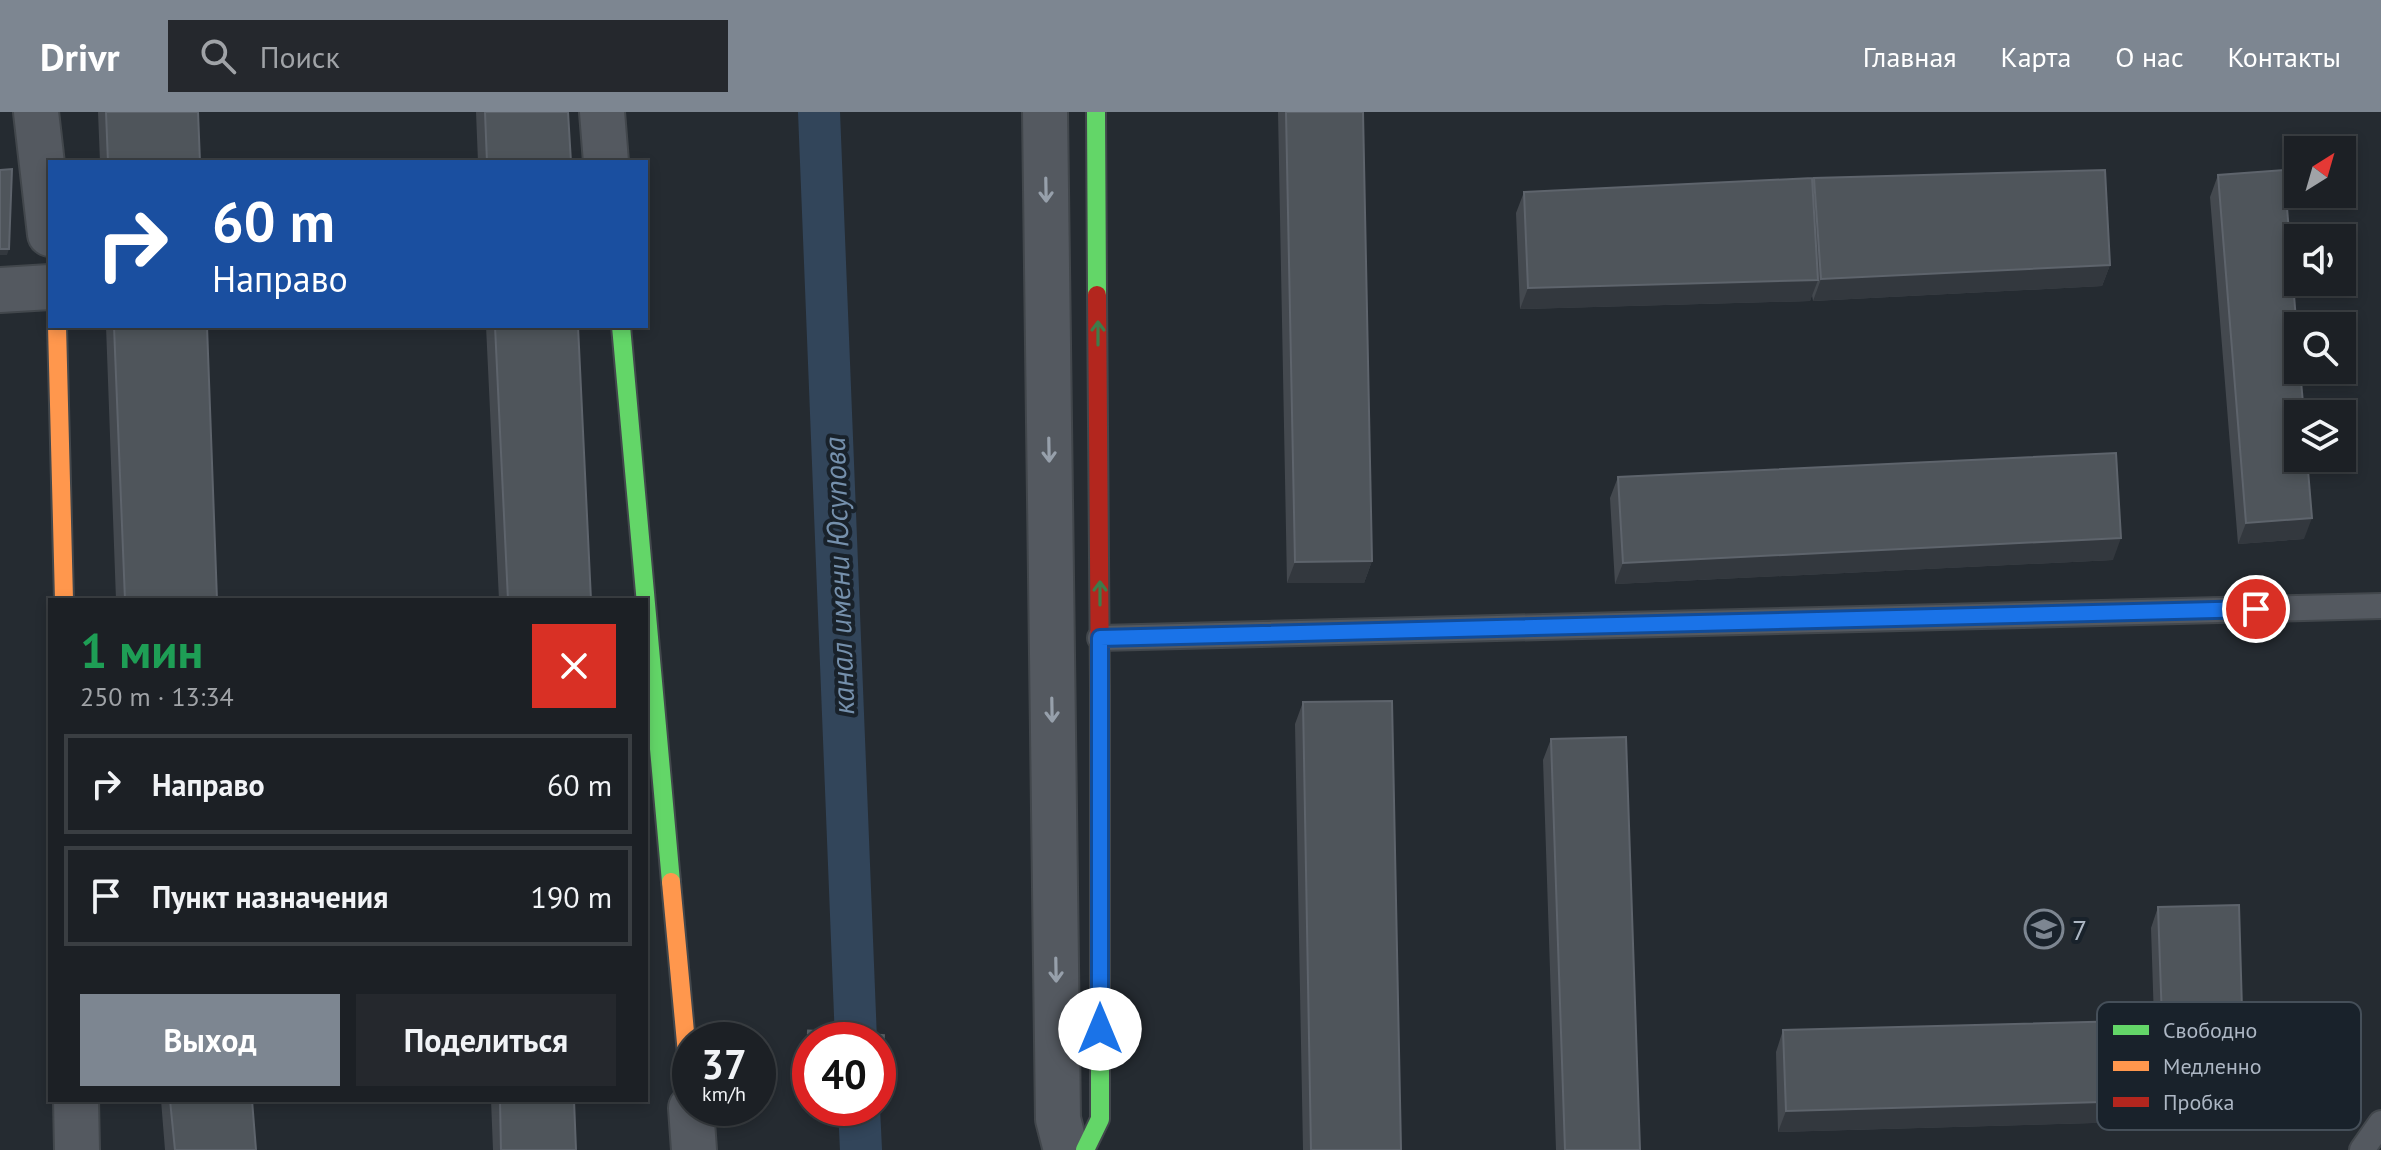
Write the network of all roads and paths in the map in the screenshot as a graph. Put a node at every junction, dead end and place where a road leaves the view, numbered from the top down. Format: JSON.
{"nodes":[{"id":1,"x":36,"y":112,"type":"edge"},
{"id":2,"x":602,"y":112,"type":"edge"},
{"id":3,"x":1045,"y":112,"type":"edge"},
{"id":4,"x":1096,"y":112,"type":"edge"},
{"id":5,"x":606,"y":160,"type":"edge"},
{"id":6,"x":48,"y":217,"type":"edge"},
{"id":7,"x":48,"y":287,"type":"edge"},
{"id":8,"x":0,"y":290,"type":"edge"},
{"id":9,"x":57,"y":328,"type":"edge"},
{"id":10,"x":621,"y":328,"type":"edge"},
{"id":11,"x":64,"y":598,"type":"edge"},
{"id":12,"x":646,"y":598,"type":"edge"},
{"id":13,"x":2381,"y":606,"type":"edge"},
{"id":14,"x":648,"y":623,"type":"edge"},
{"id":15,"x":1100,"y":638,"type":"junction"},
{"id":16,"x":684,"y":1022,"type":"edge"},
{"id":17,"x":76,"y":1102,"type":"edge"},
{"id":18,"x":2381,"y":1123,"type":"edge"},
{"id":19,"x":692,"y":1126,"type":"edge"},
{"id":20,"x":77,"y":1150,"type":"edge"},
{"id":21,"x":694,"y":1150,"type":"edge"},
{"id":22,"x":1066,"y":1150,"type":"edge"},
{"id":23,"x":1085,"y":1150,"type":"edge"},
{"id":24,"x":2362,"y":1150,"type":"edge"}],
"edges":[{"from":1,"to":6,"type":"street"},
{"from":2,"to":5,"type":"street"},
{"from":3,"to":22,"type":"street","one_way":true},
{"from":15,"to":4,"type":"street","one_way":true},
{"from":7,"to":8,"type":"street"},
{"from":9,"to":11,"type":"street"},
{"from":10,"to":12,"type":"street"},
{"from":13,"to":15,"type":"lane"},
{"from":14,"to":16,"type":"street"},
{"from":15,"to":23,"type":"street"},
{"from":17,"to":20,"type":"street"},
{"from":18,"to":24,"type":"lane"},
{"from":19,"to":21,"type":"street"}]}
